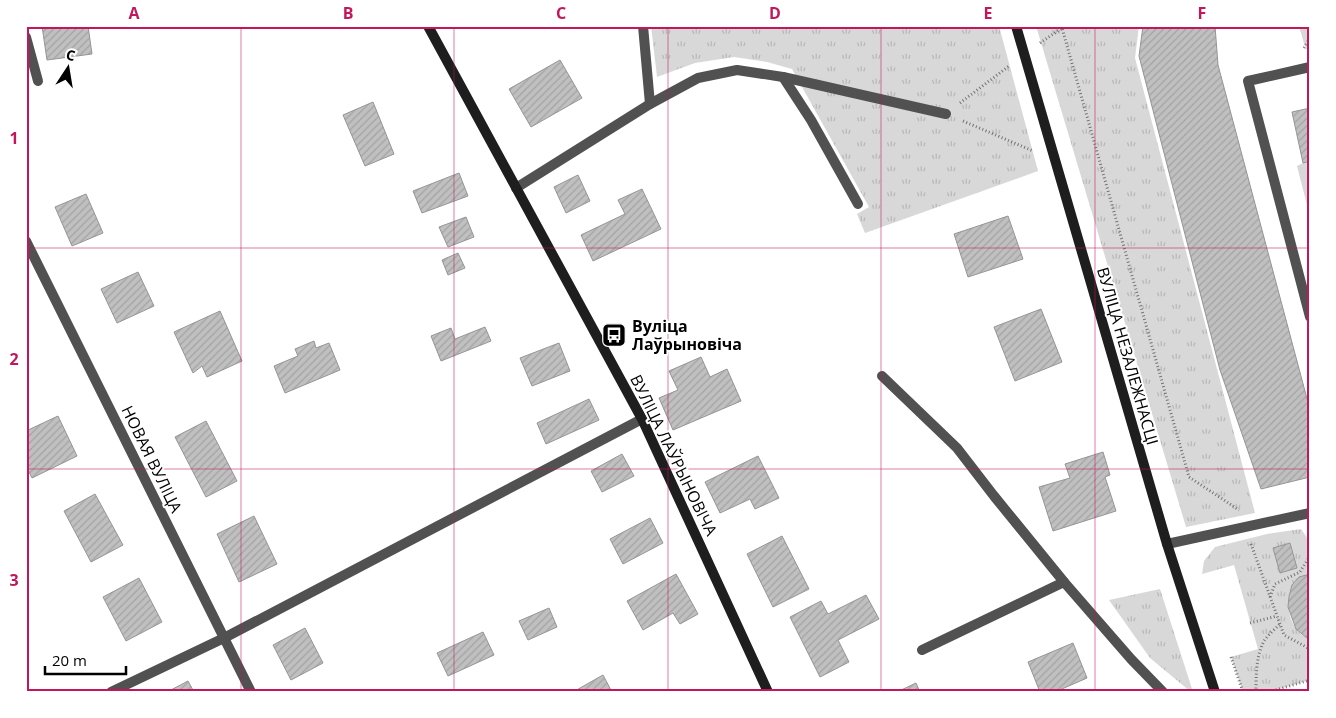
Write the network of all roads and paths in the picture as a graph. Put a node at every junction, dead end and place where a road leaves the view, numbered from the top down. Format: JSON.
{"nodes":[{"id":1,"x":428,"y":26,"type":"edge"},
{"id":2,"x":643,"y":26,"type":"edge"},
{"id":3,"x":1016,"y":26,"type":"edge"},
{"id":4,"x":1062,"y":27,"type":"edge"},
{"id":5,"x":26,"y":37,"type":"edge"},
{"id":6,"x":1025,"y":54,"type":"junction"},
{"id":7,"x":1310,"y":67,"type":"edge"},
{"id":8,"x":783,"y":77,"type":"junction"},
{"id":9,"x":38,"y":80,"type":"dead end"},
{"id":10,"x":650,"y":104,"type":"junction"},
{"id":11,"x":946,"y":114,"type":"junction"},
{"id":12,"x":1055,"y":160,"type":"junction"},
{"id":13,"x":516,"y":188,"type":"junction"},
{"id":14,"x":858,"y":204,"type":"dead end"},
{"id":15,"x":26,"y":241,"type":"edge"},
{"id":16,"x":1310,"y":317,"type":"edge"},
{"id":17,"x":882,"y":376,"type":"dead end"},
{"id":18,"x":642,"y":419,"type":"junction"},
{"id":19,"x":1310,"y":513,"type":"edge"},
{"id":20,"x":1246,"y":527,"type":"junction"},
{"id":21,"x":1168,"y":544,"type":"junction"},
{"id":22,"x":1310,"y":556,"type":"edge"},
{"id":23,"x":1064,"y":582,"type":"junction"},
{"id":24,"x":1270,"y":598,"type":"junction"},
{"id":25,"x":1277,"y":616,"type":"junction"},
{"id":26,"x":1250,"y":622,"type":"dead end"},
{"id":27,"x":1280,"y":624,"type":"junction"},
{"id":28,"x":224,"y":638,"type":"junction"},
{"id":29,"x":1310,"y":649,"type":"edge"},
{"id":30,"x":922,"y":650,"type":"dead end"},
{"id":31,"x":1231,"y":657,"type":"dead end"},
{"id":32,"x":1310,"y":680,"type":"edge"},
{"id":33,"x":111,"y":692,"type":"edge"},
{"id":34,"x":251,"y":692,"type":"edge"},
{"id":35,"x":768,"y":692,"type":"edge"},
{"id":36,"x":1163,"y":692,"type":"edge"},
{"id":37,"x":1215,"y":692,"type":"edge"},
{"id":38,"x":1243,"y":692,"type":"edge"},
{"id":39,"x":1256,"y":692,"type":"edge"},
{"id":40,"x":1269,"y":692,"type":"edge"}],
"edges":[{"from":1,"to":13,"type":"main road","name":"ВУЛІЦА ЛАЎРЫНОВІЧА"},
{"from":2,"to":10,"type":"street"},
{"from":3,"to":6,"type":"main road","name":"ВУЛІЦА НЕЗАЛЕЖНАСЦІ"},
{"from":4,"to":6,"type":"path"},
{"from":4,"to":20,"type":"path"},
{"from":5,"to":9,"type":"street"},
{"from":6,"to":11,"type":"path"},
{"from":6,"to":12,"type":"main road","name":"ВУЛІЦА НЕЗАЛЕЖНАСЦІ"},
{"from":7,"to":16,"type":"street"},
{"from":8,"to":10,"type":"street"},
{"from":8,"to":11,"type":"street"},
{"from":8,"to":14,"type":"street"},
{"from":10,"to":13,"type":"street"},
{"from":11,"to":12,"type":"path"},
{"from":12,"to":21,"type":"main road","name":"ВУЛІЦА НЕЗАЛЕЖНАСЦІ"},
{"from":13,"to":18,"type":"main road","name":"ВУЛІЦА ЛАЎРЫНОВІЧА"},
{"from":15,"to":28,"type":"street","name":"НОВАЯ ВУЛІЦА"},
{"from":17,"to":23,"type":"street"},
{"from":18,"to":28,"type":"street"},
{"from":18,"to":35,"type":"main road","name":"ВУЛІЦА ЛАЎРЫНОВІЧА"},
{"from":19,"to":20,"type":"street"},
{"from":20,"to":21,"type":"street"},
{"from":20,"to":24,"type":"path"},
{"from":21,"to":37,"type":"main road","name":"ВУЛІЦА НЕЗАЛЕЖНАСЦІ"},
{"from":22,"to":24,"type":"path"},
{"from":23,"to":30,"type":"street"},
{"from":23,"to":36,"type":"street"},
{"from":24,"to":25,"type":"path"},
{"from":25,"to":26,"type":"path"},
{"from":25,"to":27,"type":"path"},
{"from":27,"to":29,"type":"path"},
{"from":27,"to":39,"type":"path"},
{"from":28,"to":33,"type":"street"},
{"from":28,"to":34,"type":"street","name":"НОВАЯ ВУЛІЦА"},
{"from":31,"to":38,"type":"path"},
{"from":32,"to":40,"type":"path"}]}
